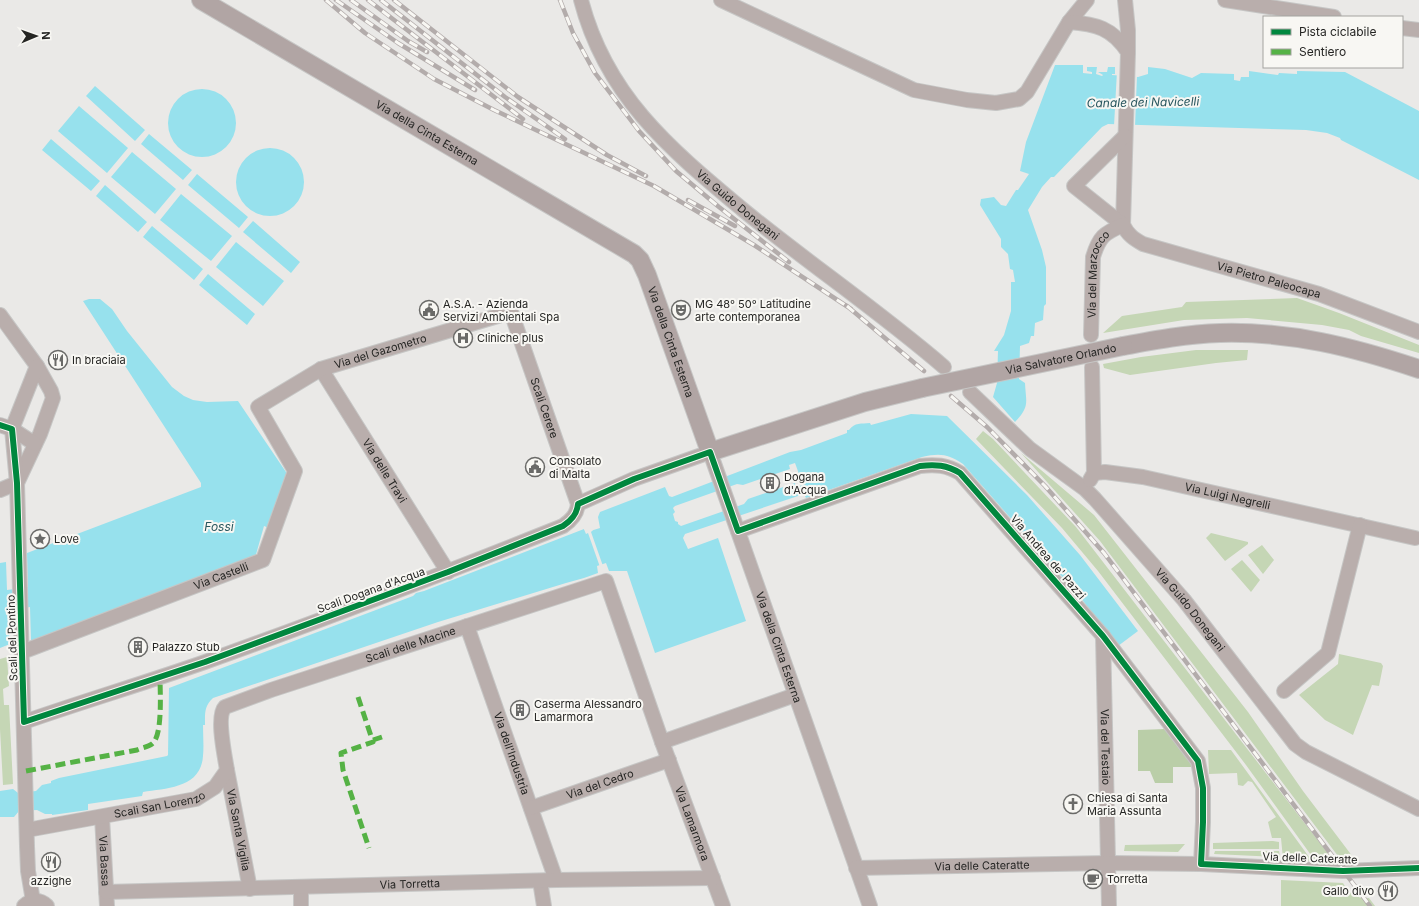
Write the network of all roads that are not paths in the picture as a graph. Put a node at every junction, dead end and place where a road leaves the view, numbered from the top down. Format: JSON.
{"nodes":[{"id":1,"x":202,"y":0,"type":"edge"},
{"id":2,"x":581,"y":0,"type":"edge"},
{"id":3,"x":721,"y":0,"type":"edge"},
{"id":4,"x":1087,"y":0,"type":"edge"},
{"id":5,"x":1125,"y":0,"type":"edge"},
{"id":6,"x":1225,"y":0,"type":"edge"},
{"id":7,"x":1328,"y":16,"type":"edge"},
{"id":8,"x":1069,"y":22,"type":"junction"},
{"id":9,"x":1403,"y":28,"type":"edge"},
{"id":10,"x":1419,"y":30,"type":"edge"},
{"id":11,"x":1128,"y":52,"type":"junction"},
{"id":12,"x":1125,"y":136,"type":"junction"},
{"id":13,"x":1123,"y":225,"type":"junction"},
{"id":14,"x":511,"y":312,"type":"joint"},
{"id":15,"x":0,"y":315,"type":"edge"},
{"id":16,"x":1419,"y":332,"type":"edge"},
{"id":17,"x":1091,"y":335,"type":"dead end"},
{"id":18,"x":37,"y":366,"type":"junction"},
{"id":19,"x":944,"y":367,"type":"dead end"},
{"id":20,"x":1092,"y":367,"type":"dead end"},
{"id":21,"x":321,"y":369,"type":"junction"},
{"id":22,"x":1419,"y":369,"type":"edge"},
{"id":23,"x":970,"y":392,"type":"dead end"},
{"id":24,"x":258,"y":406,"type":"joint"},
{"id":25,"x":6,"y":427,"type":"edge"},
{"id":26,"x":35,"y":444,"type":"junction"},
{"id":27,"x":710,"y":452,"type":"junction"},
{"id":28,"x":1094,"y":473,"type":"junction"},
{"id":29,"x":17,"y":483,"type":"junction"},
{"id":30,"x":1085,"y":489,"type":"junction"},
{"id":31,"x":0,"y":490,"type":"edge"},
{"id":32,"x":578,"y":504,"type":"junction"},
{"id":33,"x":1360,"y":525,"type":"junction"},
{"id":34,"x":738,"y":531,"type":"junction"},
{"id":35,"x":1415,"y":538,"type":"dead end"},
{"id":36,"x":448,"y":572,"type":"junction"},
{"id":37,"x":606,"y":581,"type":"joint"},
{"id":38,"x":467,"y":626,"type":"junction"},
{"id":39,"x":1103,"y":636,"type":"junction"},
{"id":40,"x":22,"y":649,"type":"junction"},
{"id":41,"x":1284,"y":691,"type":"dead end"},
{"id":42,"x":795,"y":695,"type":"junction"},
{"id":43,"x":24,"y":722,"type":"junction"},
{"id":44,"x":662,"y":742,"type":"junction"},
{"id":45,"x":669,"y":760,"type":"junction"},
{"id":46,"x":227,"y":770,"type":"junction"},
{"id":47,"x":531,"y":808,"type":"junction"},
{"id":48,"x":1419,"y":809,"type":"edge"},
{"id":49,"x":102,"y":817,"type":"junction"},
{"id":50,"x":27,"y":830,"type":"junction"},
{"id":51,"x":1108,"y":863,"type":"junction"},
{"id":52,"x":1201,"y":864,"type":"junction"},
{"id":53,"x":856,"y":868,"type":"junction"},
{"id":54,"x":1419,"y":868,"type":"edge"},
{"id":55,"x":712,"y":878,"type":"junction"},
{"id":56,"x":556,"y":880,"type":"junction"},
{"id":57,"x":540,"y":881,"type":"junction"},
{"id":58,"x":301,"y":888,"type":"junction"},
{"id":59,"x":250,"y":889,"type":"junction"},
{"id":60,"x":107,"y":899,"type":"edge"},
{"id":61,"x":28,"y":903,"type":"edge"},
{"id":62,"x":47,"y":906,"type":"edge"},
{"id":63,"x":301,"y":906,"type":"edge"},
{"id":64,"x":544,"y":906,"type":"edge"},
{"id":65,"x":723,"y":906,"type":"edge"},
{"id":66,"x":870,"y":906,"type":"edge"},
{"id":67,"x":1109,"y":906,"type":"edge"}],
"edges":[{"from":1,"to":27,"type":"main road","name":"Via della Cinta Esterna"},
{"from":2,"to":19,"type":"street","name":"Via Guido Donegani"},
{"from":3,"to":8,"type":"street"},
{"from":4,"to":8,"type":"street"},
{"from":5,"to":11,"type":"street","name":"Via del Marzocco"},
{"from":6,"to":7,"type":"street"},
{"from":8,"to":11,"type":"street"},
{"from":9,"to":10,"type":"street"},
{"from":11,"to":12,"type":"street","name":"Via del Marzocco"},
{"from":12,"to":13,"type":"street","name":"Via del Marzocco"},
{"from":12,"to":13,"type":"street","name":"Via del Marzocco"},
{"from":13,"to":16,"type":"street","name":"Via Pietro Paleocapa"},
{"from":13,"to":17,"type":"street","name":"Via del Marzocco"},
{"from":14,"to":21,"type":"street","name":"Via del Gazometro"},
{"from":14,"to":32,"type":"street","name":"Scali Cerere"},
{"from":15,"to":18,"type":"street"},
{"from":18,"to":25,"type":"street"},
{"from":18,"to":26,"type":"street"},
{"from":20,"to":28,"type":"street"},
{"from":21,"to":24,"type":"street","name":"Via del Gazometro"},
{"from":21,"to":36,"type":"street","name":"Via delle Travi"},
{"from":22,"to":27,"type":"main road","name":"Via Salvatore Orlando","bridge":true},
{"from":23,"to":30,"type":"street","name":"Via Guido Donegani"},
{"from":24,"to":40,"type":"street","name":"Via Castelli"},
{"from":25,"to":26,"type":"street"},
{"from":25,"to":29,"type":"street","name":"Scali del Pontino"},
{"from":26,"to":29,"type":"street"},
{"from":27,"to":32,"type":"street"},
{"from":27,"to":34,"type":"street","name":"Via della Cinta Esterna"},
{"from":28,"to":30,"type":"street"},
{"from":28,"to":33,"type":"street","name":"Via Luigi Negrelli"},
{"from":29,"to":31,"type":"street"},
{"from":29,"to":40,"type":"street","name":"Scali del Pontino"},
{"from":30,"to":48,"type":"street","name":"Via Guido Donegani"},
{"from":32,"to":36,"type":"street","name":"Scali Dogana d'Acqua"},
{"from":33,"to":35,"type":"street","name":"Via Luigi Negrelli"},
{"from":33,"to":41,"type":"street"},
{"from":34,"to":39,"type":"street","name":"Via Andrea de' Pazzi"},
{"from":34,"to":42,"type":"street","name":"Via della Cinta Esterna"},
{"from":36,"to":43,"type":"street","name":"Scali Dogana d'Acqua"},
{"from":37,"to":38,"type":"street","name":"Scali delle Macine"},
{"from":37,"to":44,"type":"street","name":"Via Lamarmora"},
{"from":38,"to":46,"type":"street","name":"Scali delle Macine"},
{"from":38,"to":47,"type":"street","name":"Via dell'Industria"},
{"from":39,"to":51,"type":"street","name":"Via del Testaio"},
{"from":39,"to":52,"type":"street","name":"Via Andrea de' Pazzi"},
{"from":40,"to":43,"type":"street","name":"Scali del Pontino"},
{"from":42,"to":44,"type":"street"},
{"from":42,"to":53,"type":"street","name":"Via della Cinta Esterna"},
{"from":43,"to":50,"type":"street","name":"Scali del Pontino"},
{"from":44,"to":45,"type":"street","name":"Via Lamarmora"},
{"from":45,"to":47,"type":"street","name":"Via del Cedro"},
{"from":45,"to":55,"type":"street","name":"Via Lamarmora"},
{"from":46,"to":49,"type":"street","name":"Scali San Lorenzo"},
{"from":46,"to":59,"type":"street","name":"Via Santa Vigilia"},
{"from":47,"to":56,"type":"street","name":"Via dell'Industria"},
{"from":49,"to":50,"type":"street","name":"Scali San Lorenzo"},
{"from":49,"to":60,"type":"street","name":"Via Bassa"},
{"from":50,"to":61,"type":"street","name":"Scali del Pontino"},
{"from":51,"to":52,"type":"street","name":"Via delle Cateratte"},
{"from":51,"to":53,"type":"street","name":"Via delle Cateratte"},
{"from":51,"to":67,"type":"street","name":"Via del Testaio"},
{"from":52,"to":54,"type":"street","name":"Via delle Cateratte"},
{"from":53,"to":66,"type":"street","name":"Via della Cinta Esterna"},
{"from":55,"to":56,"type":"street","name":"Via Torretta"},
{"from":55,"to":65,"type":"street","name":"Via Lamarmora"},
{"from":56,"to":57,"type":"street","name":"Via Torretta"},
{"from":57,"to":58,"type":"street","name":"Via Torretta"},
{"from":57,"to":64,"type":"street"},
{"from":58,"to":59,"type":"street","name":"Via Torretta"},
{"from":58,"to":63,"type":"street"},
{"from":59,"to":60,"type":"street","name":"Via Torretta"},
{"from":61,"to":62,"type":"street"}]}
